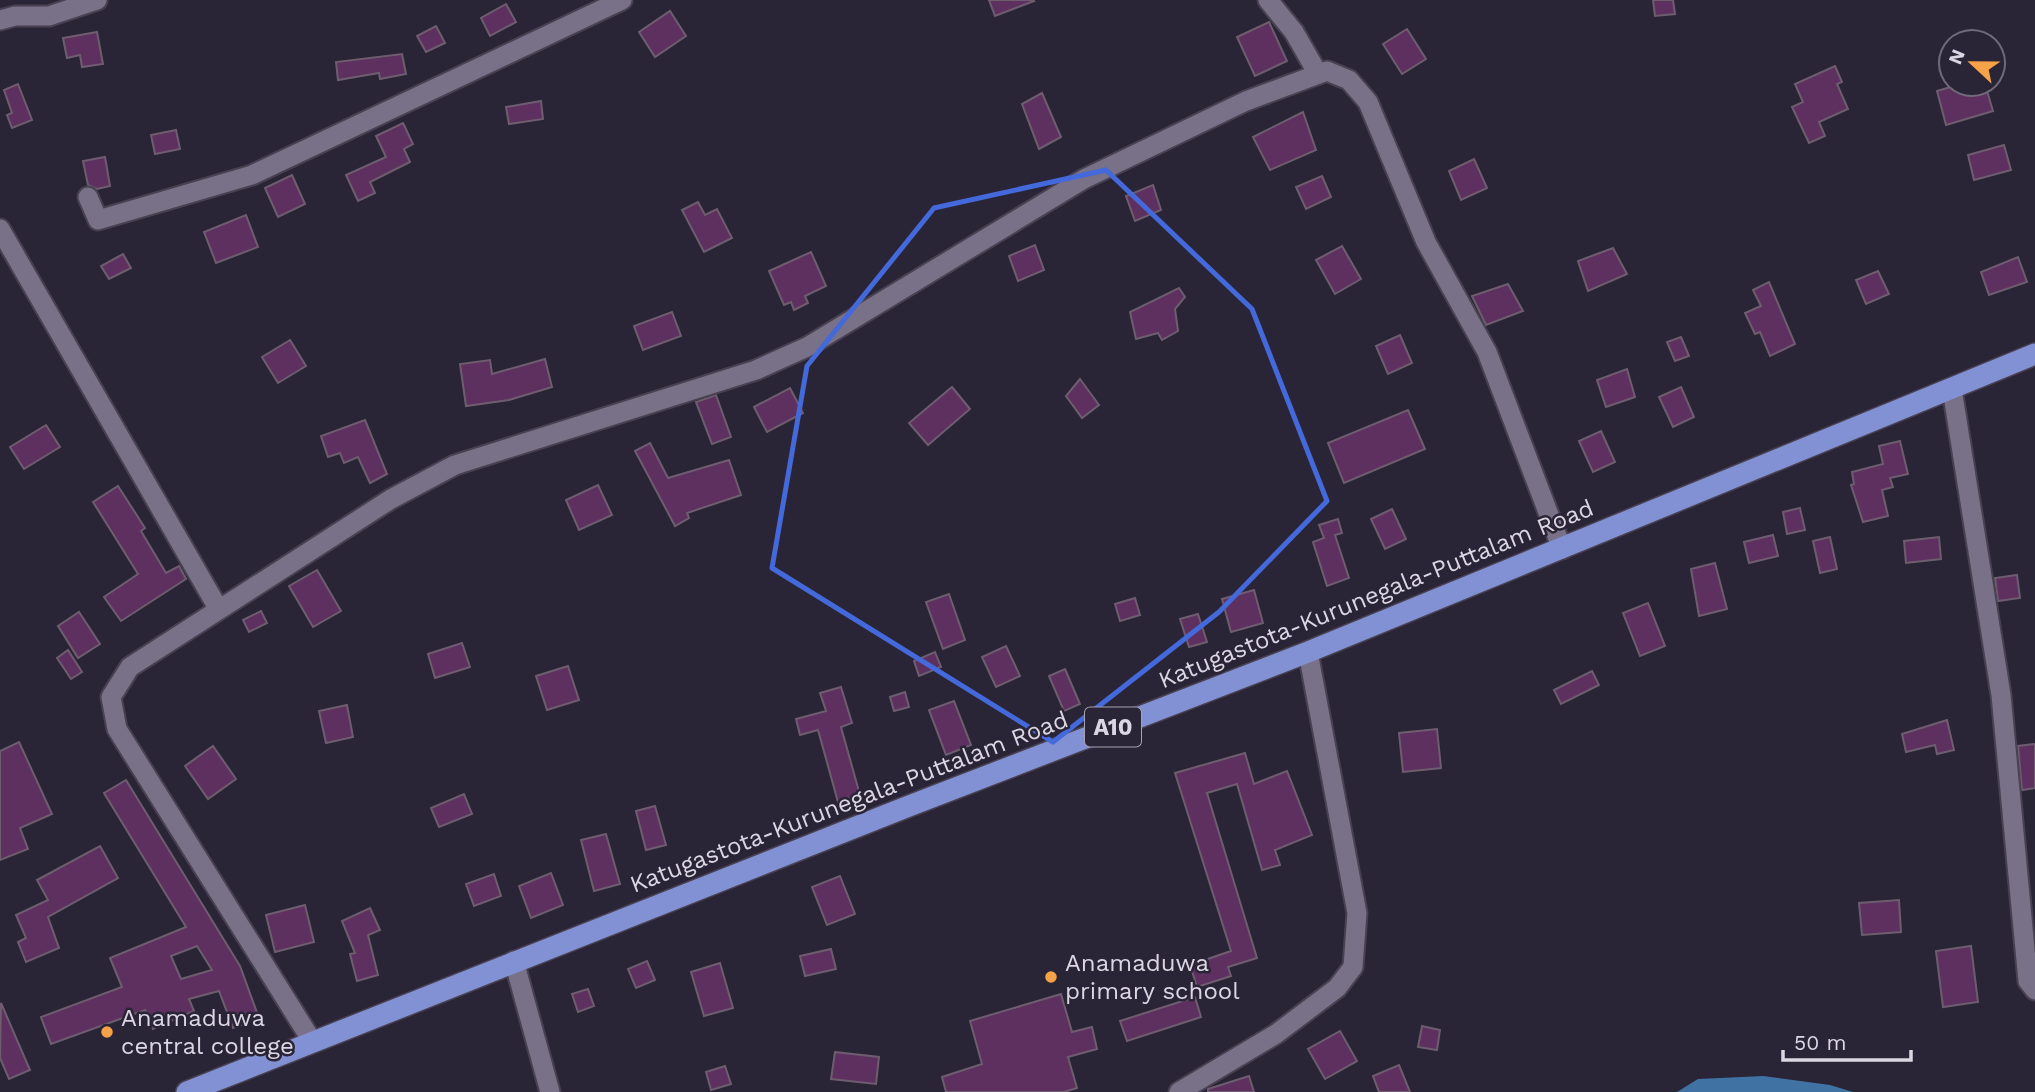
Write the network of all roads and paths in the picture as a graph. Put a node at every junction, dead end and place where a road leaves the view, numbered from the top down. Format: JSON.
{"nodes":[{"id":1,"x":97,"y":0,"type":"edge"},
{"id":2,"x":622,"y":0,"type":"edge"},
{"id":3,"x":1268,"y":0,"type":"edge"},
{"id":4,"x":0,"y":20,"type":"edge"},
{"id":5,"x":1318,"y":74,"type":"junction"},
{"id":6,"x":89,"y":197,"type":"dead end"},
{"id":7,"x":0,"y":229,"type":"edge"},
{"id":8,"x":2035,"y":354,"type":"edge"},
{"id":9,"x":1952,"y":389,"type":"junction"},
{"id":10,"x":1562,"y":549,"type":"junction"},
{"id":11,"x":218,"y":608,"type":"junction"},
{"id":12,"x":1308,"y":652,"type":"junction"},
{"id":13,"x":514,"y":961,"type":"junction"},
{"id":14,"x":2035,"y":990,"type":"edge"},
{"id":15,"x":312,"y":1041,"type":"junction"},
{"id":16,"x":187,"y":1092,"type":"edge"},
{"id":17,"x":550,"y":1092,"type":"edge"},
{"id":18,"x":1179,"y":1092,"type":"edge"}],
"edges":[{"from":1,"to":4,"type":"street"},
{"from":2,"to":6,"type":"street"},
{"from":3,"to":5,"type":"street"},
{"from":5,"to":10,"type":"street"},
{"from":5,"to":11,"type":"street"},
{"from":7,"to":11,"type":"street"},
{"from":8,"to":9,"type":"highway","name":"Katugastota-Kurunegala-Puttalam Road","number":"A10"},
{"from":9,"to":10,"type":"highway","name":"Katugastota-Kurunegala-Puttalam Road","number":"A10"},
{"from":9,"to":14,"type":"street"},
{"from":10,"to":12,"type":"highway","name":"Katugastota-Kurunegala-Puttalam Road","number":"A10"},
{"from":11,"to":15,"type":"street"},
{"from":12,"to":13,"type":"highway","name":"Katugastota-Kurunegala-Puttalam Road","number":"A10"},
{"from":12,"to":18,"type":"street"},
{"from":13,"to":15,"type":"highway","name":"Katugastota-Kurunegala-Puttalam Road","number":"A10"},
{"from":13,"to":17,"type":"street"},
{"from":15,"to":16,"type":"highway","name":"Katugastota-Kurunegala-Puttalam Road","number":"A10"}]}
